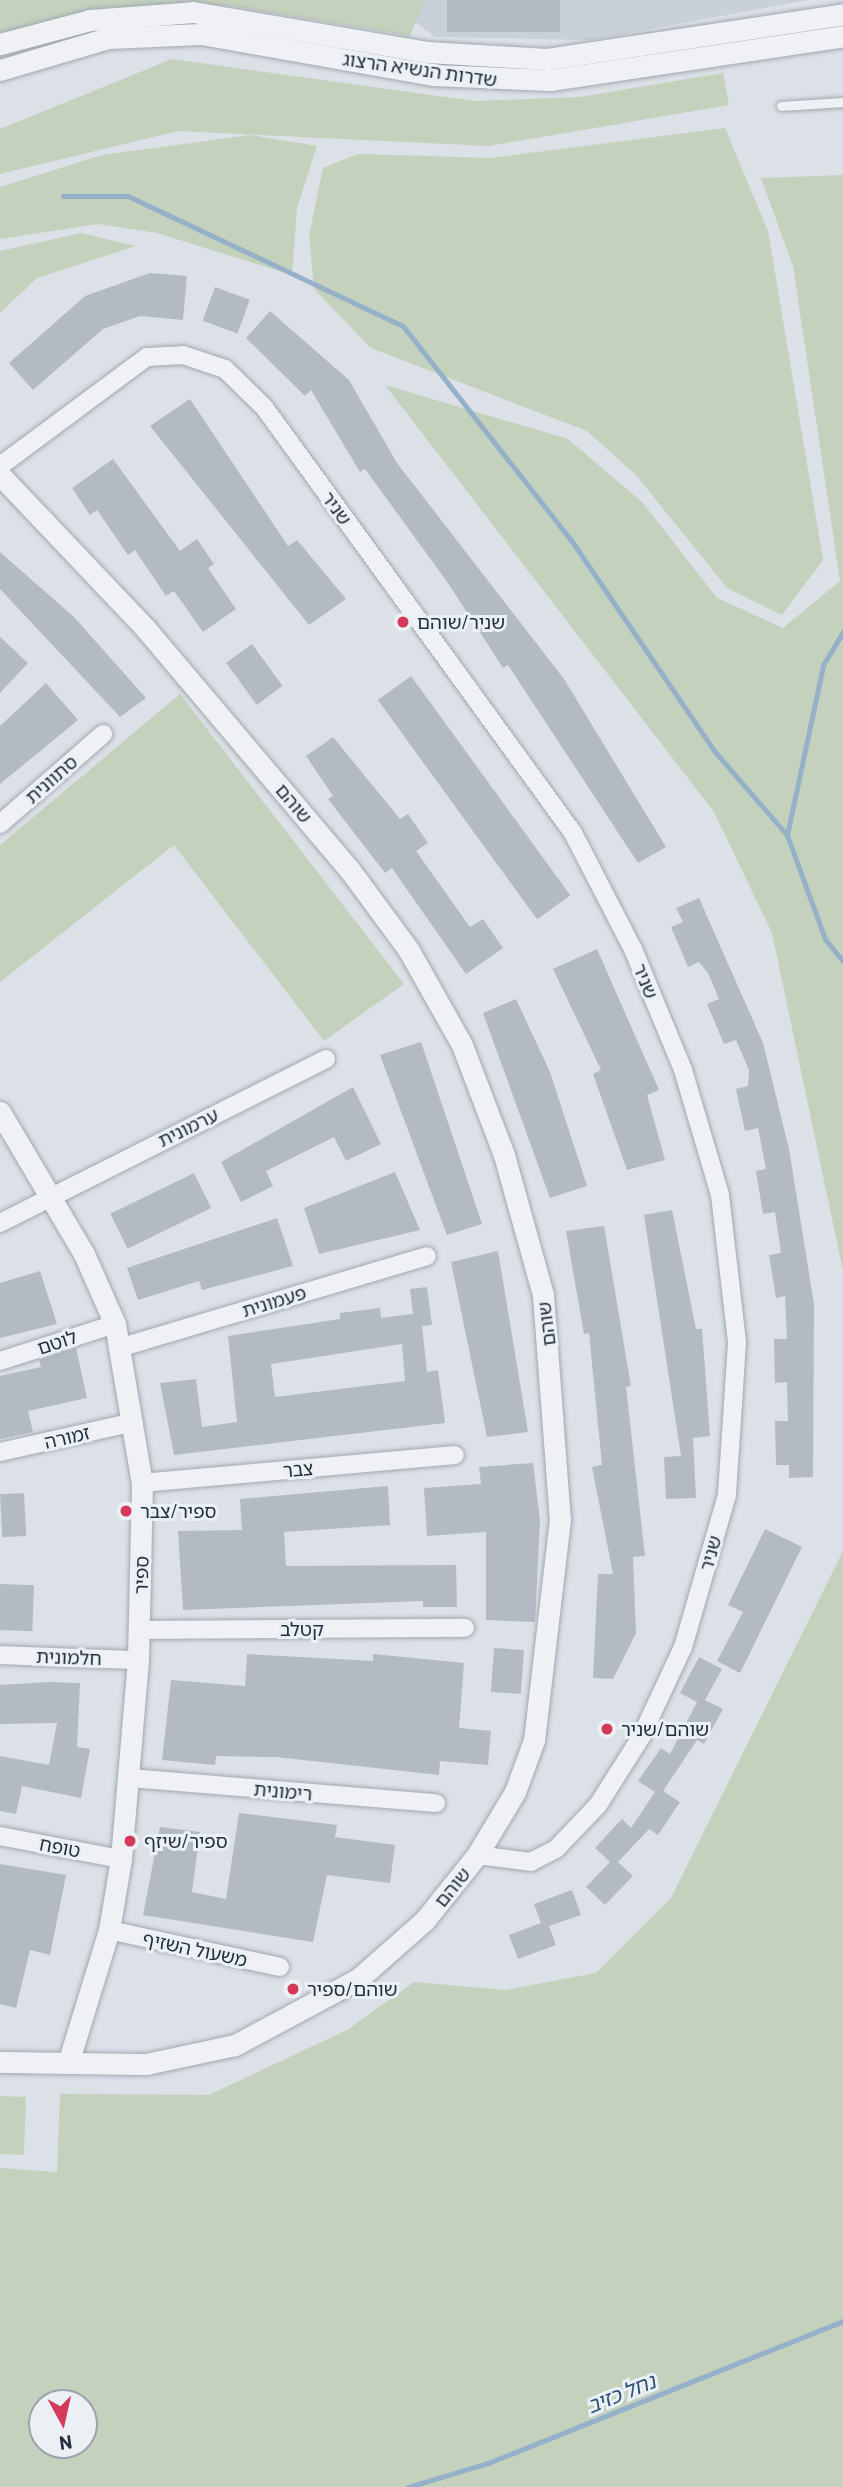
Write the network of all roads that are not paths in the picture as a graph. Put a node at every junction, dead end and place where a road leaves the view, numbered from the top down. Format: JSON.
{"nodes":[{"id":1,"x":843,"y":15,"type":"edge"},
{"id":2,"x":843,"y":36,"type":"edge"},
{"id":3,"x":0,"y":44,"type":"edge"},
{"id":4,"x":0,"y":70,"type":"edge"},
{"id":5,"x":843,"y":102,"type":"edge"},
{"id":6,"x":781,"y":106,"type":"dead end"},
{"id":7,"x":0,"y":466,"type":"edge"},
{"id":8,"x":0,"y":475,"type":"edge"},
{"id":9,"x":103,"y":734,"type":"dead end"},
{"id":10,"x":0,"y":824,"type":"edge"},
{"id":11,"x":326,"y":1059,"type":"dead end"},
{"id":12,"x":0,"y":1112,"type":"edge"},
{"id":13,"x":51,"y":1195,"type":"junction"},
{"id":14,"x":0,"y":1223,"type":"edge"},
{"id":15,"x":427,"y":1256,"type":"dead end"},
{"id":16,"x":115,"y":1324,"type":"junction"},
{"id":17,"x":122,"y":1347,"type":"junction"},
{"id":18,"x":0,"y":1361,"type":"edge"},
{"id":19,"x":134,"y":1422,"type":"junction"},
{"id":20,"x":0,"y":1452,"type":"edge"},
{"id":21,"x":455,"y":1455,"type":"dead end"},
{"id":22,"x":142,"y":1483,"type":"junction"},
{"id":23,"x":465,"y":1628,"type":"dead end"},
{"id":24,"x":139,"y":1629,"type":"junction"},
{"id":25,"x":0,"y":1655,"type":"edge"},
{"id":26,"x":138,"y":1660,"type":"junction"},
{"id":27,"x":130,"y":1778,"type":"junction"},
{"id":28,"x":436,"y":1803,"type":"dead end"},
{"id":29,"x":0,"y":1836,"type":"edge"},
{"id":30,"x":477,"y":1856,"type":"junction"},
{"id":31,"x":121,"y":1859,"type":"junction"},
{"id":32,"x":109,"y":1930,"type":"junction"},
{"id":33,"x":280,"y":1967,"type":"dead end"},
{"id":34,"x":0,"y":2062,"type":"edge"},
{"id":35,"x":68,"y":2063,"type":"junction"}],
"edges":[{"from":1,"to":3,"type":"street","name":"שדרות הנשיא הרצוג"},
{"from":2,"to":4,"type":"street","name":"שדרות הנשיא הרצוג"},
{"from":5,"to":6,"type":"lane"},
{"from":7,"to":30,"type":"street","name":"שניר"},
{"from":8,"to":30,"type":"street","name":"שוהם"},
{"from":9,"to":10,"type":"street","name":"סתוונית"},
{"from":11,"to":13,"type":"street","name":"ערמונית"},
{"from":12,"to":13,"type":"street","name":"ספיר"},
{"from":13,"to":14,"type":"street","name":"ערמונית"},
{"from":13,"to":16,"type":"street","name":"ספיר"},
{"from":15,"to":17,"type":"street","name":"פעמונית"},
{"from":16,"to":17,"type":"street","name":"ספיר"},
{"from":16,"to":18,"type":"street","name":"לוטם"},
{"from":17,"to":19,"type":"street","name":"ספיר"},
{"from":19,"to":20,"type":"street","name":"זמורה"},
{"from":19,"to":22,"type":"street","name":"ספיר"},
{"from":21,"to":22,"type":"street","name":"צבר"},
{"from":22,"to":24,"type":"street","name":"ספיר"},
{"from":23,"to":24,"type":"street","name":"קטלב"},
{"from":24,"to":26,"type":"street","name":"ספיר"},
{"from":25,"to":26,"type":"street","name":"חלמונית"},
{"from":26,"to":27,"type":"street","name":"ספיר"},
{"from":27,"to":28,"type":"street","name":"רימונית"},
{"from":27,"to":31,"type":"street","name":"ספיר"},
{"from":29,"to":31,"type":"street","name":"טופח"},
{"from":30,"to":35,"type":"street","name":"שוהם"},
{"from":31,"to":32,"type":"street","name":"ספיר"},
{"from":32,"to":33,"type":"street","name":"משעול השזיף"},
{"from":32,"to":35,"type":"street","name":"ספיר"},
{"from":34,"to":35,"type":"street","name":"שוהם"}]}
